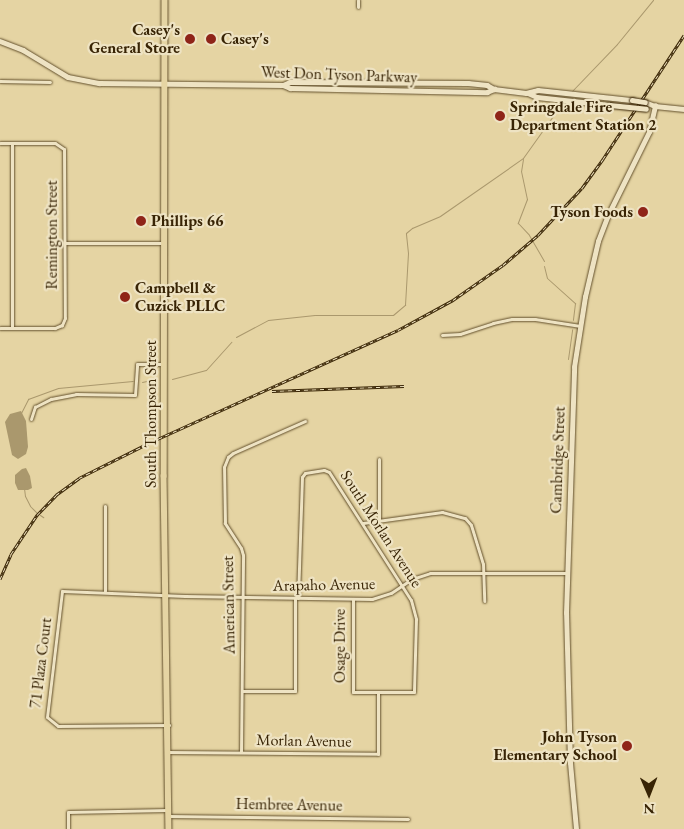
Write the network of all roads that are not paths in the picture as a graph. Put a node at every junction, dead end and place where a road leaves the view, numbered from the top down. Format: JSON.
{"nodes":[{"id":1,"x":165,"y":0,"type":"edge"},
{"id":2,"x":358,"y":0,"type":"edge"},
{"id":3,"x":358,"y":7,"type":"dead end"},
{"id":4,"x":0,"y":41,"type":"edge"},
{"id":5,"x":0,"y":81,"type":"edge"},
{"id":6,"x":50,"y":82,"type":"dead end"},
{"id":7,"x":165,"y":84,"type":"junction"},
{"id":8,"x":526,"y":93,"type":"junction"},
{"id":9,"x":655,"y":106,"type":"junction"},
{"id":10,"x":684,"y":109,"type":"edge"},
{"id":11,"x":0,"y":143,"type":"edge"},
{"id":12,"x":12,"y":143,"type":"junction"},
{"id":13,"x":65,"y":243,"type":"junction"},
{"id":14,"x":165,"y":243,"type":"junction"},
{"id":15,"x":580,"y":326,"type":"junction"},
{"id":16,"x":0,"y":328,"type":"edge"},
{"id":17,"x":12,"y":328,"type":"junction"},
{"id":18,"x":442,"y":335,"type":"dead end"},
{"id":19,"x":165,"y":364,"type":"junction"},
{"id":20,"x":31,"y":419,"type":"dead end"},
{"id":21,"x":305,"y":421,"type":"dead end"},
{"id":22,"x":380,"y":459,"type":"dead end"},
{"id":23,"x":105,"y":506,"type":"dead end"},
{"id":24,"x":379,"y":520,"type":"junction"},
{"id":25,"x":362,"y":523,"type":"junction"},
{"id":26,"x":484,"y":572,"type":"junction"},
{"id":27,"x":567,"y":573,"type":"junction"},
{"id":28,"x":402,"y":586,"type":"junction"},
{"id":29,"x":105,"y":592,"type":"junction"},
{"id":30,"x":166,"y":594,"type":"junction"},
{"id":31,"x":242,"y":598,"type":"junction"},
{"id":32,"x":296,"y":598,"type":"junction"},
{"id":33,"x":353,"y":599,"type":"junction"},
{"id":34,"x":484,"y":602,"type":"dead end"},
{"id":35,"x":242,"y":691,"type":"junction"},
{"id":36,"x":378,"y":692,"type":"junction"},
{"id":37,"x":169,"y":725,"type":"junction"},
{"id":38,"x":169,"y":752,"type":"junction"},
{"id":39,"x":241,"y":752,"type":"junction"},
{"id":40,"x":169,"y":813,"type":"junction"},
{"id":41,"x":408,"y":819,"type":"dead end"},
{"id":42,"x":68,"y":829,"type":"edge"},
{"id":43,"x":169,"y":829,"type":"edge"},
{"id":44,"x":576,"y":829,"type":"edge"}],
"edges":[{"from":1,"to":7,"type":"highway","name":"South Thompson Street"},
{"from":2,"to":3,"type":"street"},
{"from":4,"to":7,"type":"main road","name":"West Don Tyson Parkway"},
{"from":5,"to":6,"type":"street"},
{"from":7,"to":8,"type":"main road","name":"West Don Tyson Parkway"},
{"from":7,"to":14,"type":"highway","name":"South Thompson Street"},
{"from":8,"to":9,"type":"main road","name":"West Don Tyson Parkway","bridge":true},
{"from":8,"to":9,"type":"main road","bridge":true},
{"from":9,"to":10,"type":"main road","name":"West Don Tyson Parkway"},
{"from":9,"to":15,"type":"main road","name":"Cambridge Street"},
{"from":11,"to":12,"type":"street"},
{"from":12,"to":13,"type":"street","name":"Remington Street"},
{"from":12,"to":17,"type":"street"},
{"from":13,"to":14,"type":"street"},
{"from":13,"to":17,"type":"street","name":"Remington Street"},
{"from":14,"to":19,"type":"highway","name":"South Thompson Street"},
{"from":15,"to":18,"type":"street"},
{"from":15,"to":27,"type":"main road","name":"Cambridge Street"},
{"from":16,"to":17,"type":"street"},
{"from":19,"to":20,"type":"street"},
{"from":19,"to":30,"type":"highway","name":"South Thompson Street"},
{"from":21,"to":31,"type":"street","name":"American Street"},
{"from":22,"to":24,"type":"street"},
{"from":23,"to":29,"type":"street"},
{"from":24,"to":25,"type":"street"},
{"from":24,"to":26,"type":"street"},
{"from":25,"to":28,"type":"street","name":"South Morlan Avenue"},
{"from":25,"to":32,"type":"street","name":"South Morlan Avenue"},
{"from":26,"to":27,"type":"street","name":"Arapaho Avenue"},
{"from":26,"to":28,"type":"street","name":"Arapaho Avenue"},
{"from":26,"to":34,"type":"street"},
{"from":27,"to":44,"type":"main road","name":"Cambridge Street"},
{"from":28,"to":33,"type":"street","name":"Arapaho Avenue"},
{"from":28,"to":36,"type":"street","name":"South Morlan Avenue"},
{"from":29,"to":30,"type":"street","name":"71 Plaza Court"},
{"from":29,"to":37,"type":"street","name":"71 Plaza Court"},
{"from":30,"to":31,"type":"street","name":"Arapaho Avenue"},
{"from":30,"to":37,"type":"highway","name":"South Thompson Street"},
{"from":31,"to":32,"type":"street","name":"Arapaho Avenue"},
{"from":31,"to":35,"type":"street","name":"American Street"},
{"from":32,"to":33,"type":"street","name":"Arapaho Avenue"},
{"from":32,"to":35,"type":"street"},
{"from":33,"to":36,"type":"street","name":"Osage Drive"},
{"from":35,"to":39,"type":"street","name":"American Street"},
{"from":36,"to":39,"type":"street","name":"Morlan Avenue"},
{"from":37,"to":38,"type":"highway","name":"South Thompson Street"},
{"from":38,"to":39,"type":"street","name":"Morlan Avenue"},
{"from":38,"to":40,"type":"highway","name":"South Thompson Street"},
{"from":40,"to":41,"type":"street","name":"Hembree Avenue"},
{"from":40,"to":42,"type":"street","name":"Hembree Avenue"},
{"from":40,"to":43,"type":"highway","name":"South Thompson Street"}]}
